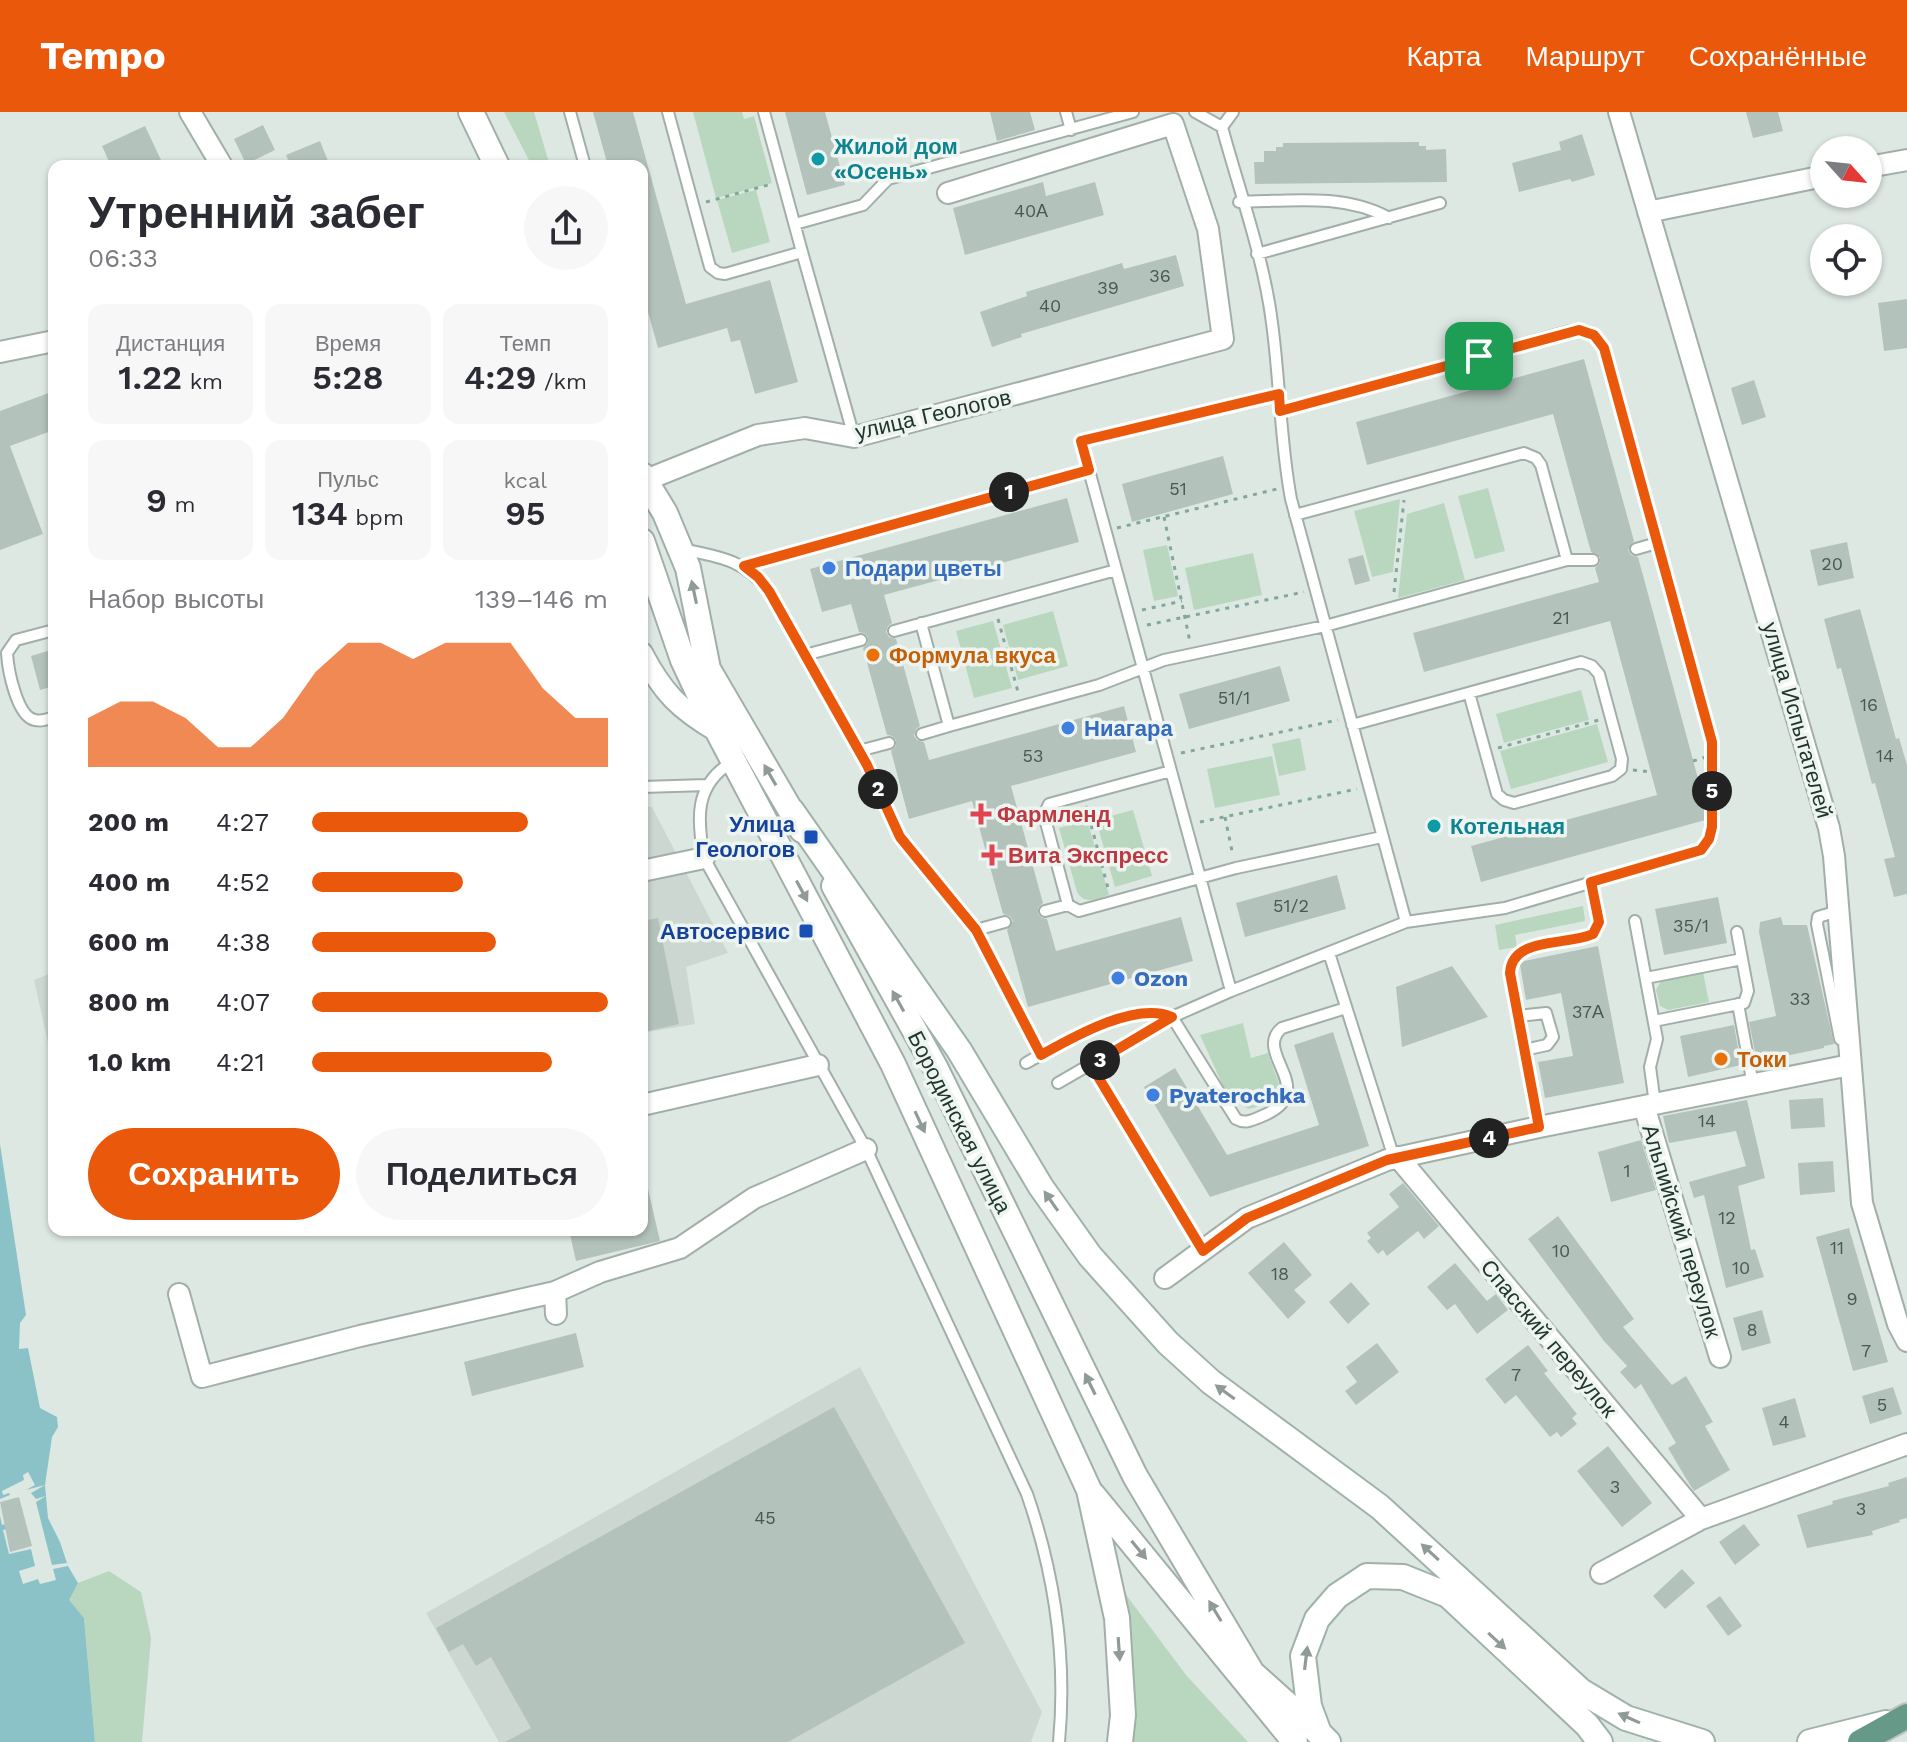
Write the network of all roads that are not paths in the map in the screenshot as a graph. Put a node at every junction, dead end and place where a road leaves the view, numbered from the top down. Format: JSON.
{"nodes":[{"id":1,"x":190,"y":112,"type":"edge"},
{"id":2,"x":471,"y":112,"type":"edge"},
{"id":3,"x":570,"y":112,"type":"edge"},
{"id":4,"x":668,"y":112,"type":"edge"},
{"id":5,"x":764,"y":112,"type":"edge"},
{"id":6,"x":1066,"y":112,"type":"edge"},
{"id":7,"x":1133,"y":112,"type":"edge"},
{"id":8,"x":1195,"y":112,"type":"edge"},
{"id":9,"x":1233,"y":112,"type":"edge"},
{"id":10,"x":1619,"y":112,"type":"edge"},
{"id":11,"x":1222,"y":127,"type":"junction"},
{"id":12,"x":1071,"y":130,"type":"junction"},
{"id":13,"x":218,"y":160,"type":"edge"},
{"id":14,"x":494,"y":160,"type":"edge"},
{"id":15,"x":583,"y":160,"type":"edge"},
{"id":16,"x":1907,"y":160,"type":"edge"},
{"id":17,"x":1882,"y":164,"type":"edge"},
{"id":18,"x":1810,"y":179,"type":"edge"},
{"id":19,"x":948,"y":193,"type":"dead end"},
{"id":20,"x":1241,"y":202,"type":"junction"},
{"id":21,"x":1440,"y":203,"type":"dead end"},
{"id":22,"x":1648,"y":212,"type":"junction"},
{"id":23,"x":1389,"y":218,"type":"junction"},
{"id":24,"x":795,"y":224,"type":"junction"},
{"id":25,"x":802,"y":252,"type":"junction"},
{"id":26,"x":1257,"y":254,"type":"junction"},
{"id":27,"x":48,"y":342,"type":"edge"},
{"id":28,"x":0,"y":352,"type":"edge"},
{"id":29,"x":1279,"y":394,"type":"junction"},
{"id":30,"x":1280,"y":411,"type":"junction"},
{"id":31,"x":854,"y":437,"type":"junction"},
{"id":32,"x":1089,"y":470,"type":"junction"},
{"id":33,"x":648,"y":476,"type":"edge"},
{"id":34,"x":648,"y":485,"type":"edge"},
{"id":35,"x":1295,"y":515,"type":"junction"},
{"id":36,"x":1657,"y":543,"type":"junction"},
{"id":37,"x":680,"y":549,"type":"junction"},
{"id":38,"x":1636,"y":549,"type":"dead end"},
{"id":39,"x":648,"y":558,"type":"edge"},
{"id":40,"x":1567,"y":560,"type":"junction"},
{"id":41,"x":1593,"y":560,"type":"dead end"},
{"id":42,"x":744,"y":566,"type":"junction"},
{"id":43,"x":1116,"y":570,"type":"junction"},
{"id":44,"x":921,"y":623,"type":"junction"},
{"id":45,"x":1325,"y":626,"type":"junction"},
{"id":46,"x":894,"y":631,"type":"dead end"},
{"id":47,"x":48,"y":632,"type":"edge"},
{"id":48,"x":861,"y":640,"type":"dead end"},
{"id":49,"x":805,"y":655,"type":"junction"},
{"id":50,"x":648,"y":663,"type":"edge"},
{"id":51,"x":1143,"y":669,"type":"junction"},
{"id":52,"x":1469,"y":693,"type":"junction"},
{"id":53,"x":48,"y":719,"type":"edge"},
{"id":54,"x":1351,"y":721,"type":"junction"},
{"id":55,"x":949,"y":726,"type":"junction"},
{"id":56,"x":718,"y":732,"type":"junction"},
{"id":57,"x":922,"y":734,"type":"dead end"},
{"id":58,"x":1712,"y":742,"type":"dead end"},
{"id":59,"x":889,"y":743,"type":"dead end"},
{"id":60,"x":859,"y":751,"type":"junction"},
{"id":61,"x":734,"y":761,"type":"junction"},
{"id":62,"x":1171,"y":771,"type":"junction"},
{"id":63,"x":707,"y":785,"type":"junction"},
{"id":64,"x":648,"y":787,"type":"edge"},
{"id":65,"x":792,"y":811,"type":"junction"},
{"id":66,"x":1382,"y":837,"type":"junction"},
{"id":67,"x":1701,"y":850,"type":"road end"},
{"id":68,"x":704,"y":858,"type":"junction"},
{"id":69,"x":648,"y":870,"type":"edge"},
{"id":70,"x":1200,"y":878,"type":"junction"},
{"id":71,"x":1591,"y":882,"type":"junction"},
{"id":72,"x":1068,"y":905,"type":"junction"},
{"id":73,"x":1045,"y":911,"type":"dead end"},
{"id":74,"x":1635,"y":921,"type":"dead end"},
{"id":75,"x":1005,"y":922,"type":"dead end"},
{"id":76,"x":1406,"y":922,"type":"junction"},
{"id":77,"x":976,"y":930,"type":"junction"},
{"id":78,"x":1737,"y":932,"type":"dead end"},
{"id":79,"x":1329,"y":953,"type":"junction"},
{"id":80,"x":1742,"y":959,"type":"junction"},
{"id":81,"x":1646,"y":978,"type":"junction"},
{"id":82,"x":1231,"y":991,"type":"junction"},
{"id":83,"x":1738,"y":1004,"type":"junction"},
{"id":84,"x":1346,"y":1008,"type":"junction"},
{"id":85,"x":1518,"y":1016,"type":"junction"},
{"id":86,"x":1172,"y":1017,"type":"junction"},
{"id":87,"x":1654,"y":1021,"type":"junction"},
{"id":88,"x":1524,"y":1050,"type":"junction"},
{"id":89,"x":1041,"y":1055,"type":"junction"},
{"id":90,"x":1026,"y":1063,"type":"dead end"},
{"id":91,"x":818,"y":1065,"type":"junction"},
{"id":92,"x":1091,"y":1065,"type":"junction"},
{"id":93,"x":1848,"y":1066,"type":"junction"},
{"id":94,"x":1058,"y":1083,"type":"dead end"},
{"id":95,"x":1753,"y":1085,"type":"junction"},
{"id":96,"x":648,"y":1104,"type":"edge"},
{"id":97,"x":1650,"y":1105,"type":"junction"},
{"id":98,"x":1539,"y":1127,"type":"junction"},
{"id":99,"x":866,"y":1149,"type":"junction"},
{"id":100,"x":1396,"y":1158,"type":"junction"},
{"id":101,"x":1203,"y":1251,"type":"junction"},
{"id":102,"x":1165,"y":1278,"type":"dead end"},
{"id":103,"x":555,"y":1292,"type":"junction"},
{"id":104,"x":179,"y":1294,"type":"dead end"},
{"id":105,"x":556,"y":1314,"type":"dead end"},
{"id":106,"x":1904,"y":1329,"type":"edge"},
{"id":107,"x":1720,"y":1357,"type":"dead end"},
{"id":108,"x":1907,"y":1444,"type":"edge"},
{"id":109,"x":1089,"y":1490,"type":"junction"},
{"id":110,"x":1701,"y":1519,"type":"junction"},
{"id":111,"x":1601,"y":1573,"type":"dead end"},
{"id":112,"x":1904,"y":1718,"type":"edge"},
{"id":113,"x":1323,"y":1738,"type":"edge"},
{"id":114,"x":1059,"y":1742,"type":"edge"},
{"id":115,"x":1120,"y":1742,"type":"edge"},
{"id":116,"x":1295,"y":1742,"type":"edge"},
{"id":117,"x":1600,"y":1742,"type":"edge"},
{"id":118,"x":1702,"y":1742,"type":"edge"},
{"id":119,"x":1810,"y":1742,"type":"edge"},
{"id":120,"x":1860,"y":1742,"type":"edge"}],
"edges":[{"from":1,"to":13,"type":"street"},
{"from":2,"to":14,"type":"street"},
{"from":3,"to":15,"type":"lane"},
{"from":4,"to":25,"type":"lane"},
{"from":5,"to":24,"type":"lane"},
{"from":6,"to":12,"type":"lane"},
{"from":7,"to":12,"type":"lane"},
{"from":8,"to":11,"type":"lane"},
{"from":9,"to":11,"type":"lane"},
{"from":10,"to":22,"type":"street","name":"улица Испытателей"},
{"from":11,"to":20,"type":"lane"},
{"from":12,"to":24,"type":"lane"},
{"from":16,"to":17,"type":"street"},
{"from":18,"to":22,"type":"street"},
{"from":19,"to":31,"type":"street","name":"улица Геологов"},
{"from":20,"to":23,"type":"lane"},
{"from":20,"to":26,"type":"lane"},
{"from":21,"to":23,"type":"lane"},
{"from":22,"to":93,"type":"street","name":"улица Испытателей"},
{"from":23,"to":26,"type":"lane"},
{"from":24,"to":25,"type":"lane"},
{"from":25,"to":31,"type":"lane"},
{"from":26,"to":29,"type":"lane"},
{"from":27,"to":28,"type":"street"},
{"from":29,"to":30,"type":"lane"},
{"from":29,"to":32,"type":"lane"},
{"from":30,"to":35,"type":"lane"},
{"from":30,"to":36,"type":"lane"},
{"from":31,"to":33,"type":"street","name":"улица Геологов"},
{"from":32,"to":42,"type":"lane"},
{"from":32,"to":43,"type":"lane"},
{"from":34,"to":37,"type":"street","name":"Бородинская улица"},
{"from":35,"to":40,"type":"lane"},
{"from":35,"to":45,"type":"lane"},
{"from":36,"to":38,"type":"lane"},
{"from":36,"to":58,"type":"lane"},
{"from":37,"to":42,"type":"lane"},
{"from":65,"to":37,"type":"street","name":"Бородинская улица","one_way":true},
{"from":39,"to":56,"type":"street"},
{"from":40,"to":41,"type":"lane"},
{"from":40,"to":45,"type":"lane"},
{"from":42,"to":49,"type":"lane"},
{"from":43,"to":44,"type":"lane"},
{"from":43,"to":51,"type":"lane"},
{"from":44,"to":46,"type":"lane"},
{"from":44,"to":55,"type":"lane"},
{"from":45,"to":51,"type":"lane"},
{"from":45,"to":54,"type":"lane"},
{"from":47,"to":53,"type":"lane"},
{"from":48,"to":49,"type":"lane"},
{"from":49,"to":60,"type":"lane"},
{"from":50,"to":56,"type":"street"},
{"from":51,"to":55,"type":"lane"},
{"from":51,"to":62,"type":"lane"},
{"from":52,"to":52,"type":"lane"},
{"from":52,"to":54,"type":"lane"},
{"from":54,"to":66,"type":"lane"},
{"from":55,"to":57,"type":"lane"},
{"from":56,"to":61,"type":"street"},
{"from":59,"to":60,"type":"lane"},
{"from":60,"to":77,"type":"lane"},
{"from":61,"to":63,"type":"lane"},
{"from":61,"to":109,"type":"street","one_way":true},
{"from":62,"to":70,"type":"lane"},
{"from":62,"to":72,"type":"lane"},
{"from":63,"to":64,"type":"lane"},
{"from":63,"to":68,"type":"lane"},
{"from":113,"to":65,"type":"street","name":"Бородинская улица","one_way":true},
{"from":118,"to":65,"type":"street","one_way":true},
{"from":66,"to":70,"type":"lane"},
{"from":66,"to":76,"type":"lane"},
{"from":67,"to":71,"type":"lane"},
{"from":68,"to":69,"type":"street"},
{"from":68,"to":91,"type":"lane"},
{"from":70,"to":72,"type":"lane"},
{"from":70,"to":82,"type":"lane"},
{"from":71,"to":76,"type":"lane"},
{"from":71,"to":85,"type":"lane"},
{"from":72,"to":73,"type":"lane"},
{"from":74,"to":81,"type":"lane"},
{"from":75,"to":77,"type":"lane"},
{"from":76,"to":79,"type":"lane"},
{"from":77,"to":89,"type":"lane"},
{"from":78,"to":80,"type":"lane"},
{"from":79,"to":82,"type":"lane"},
{"from":79,"to":84,"type":"lane"},
{"from":80,"to":81,"type":"lane"},
{"from":80,"to":83,"type":"lane"},
{"from":81,"to":87,"type":"lane"},
{"from":82,"to":86,"type":"lane"},
{"from":83,"to":87,"type":"lane"},
{"from":83,"to":95,"type":"lane"},
{"from":84,"to":86,"type":"lane"},
{"from":84,"to":100,"type":"lane"},
{"from":85,"to":88,"type":"lane"},
{"from":85,"to":88,"type":"lane"},
{"from":86,"to":89,"type":"lane"},
{"from":86,"to":92,"type":"lane"},
{"from":87,"to":97,"type":"lane"},
{"from":88,"to":98,"type":"lane"},
{"from":89,"to":90,"type":"lane"},
{"from":91,"to":96,"type":"street"},
{"from":91,"to":99,"type":"lane"},
{"from":92,"to":94,"type":"lane"},
{"from":92,"to":101,"type":"lane"},
{"from":93,"to":95,"type":"street"},
{"from":93,"to":106,"type":"street","name":"улица Испытателей"},
{"from":95,"to":97,"type":"street"},
{"from":97,"to":98,"type":"street"},
{"from":97,"to":107,"type":"street","name":"Альпийский переулок"},
{"from":98,"to":100,"type":"street"},
{"from":99,"to":103,"type":"street"},
{"from":99,"to":114,"type":"lane"},
{"from":100,"to":101,"type":"street"},
{"from":100,"to":110,"type":"street","name":"Спасский переулок"},
{"from":101,"to":102,"type":"street"},
{"from":103,"to":104,"type":"street"},
{"from":103,"to":105,"type":"street"},
{"from":108,"to":110,"type":"street"},
{"from":109,"to":115,"type":"street","one_way":true},
{"from":109,"to":116,"type":"street","one_way":true},
{"from":110,"to":111,"type":"street"},
{"from":112,"to":119,"type":"street"},
{"from":112,"to":120,"type":"main road"},
{"from":113,"to":117,"type":"street","one_way":true}]}
